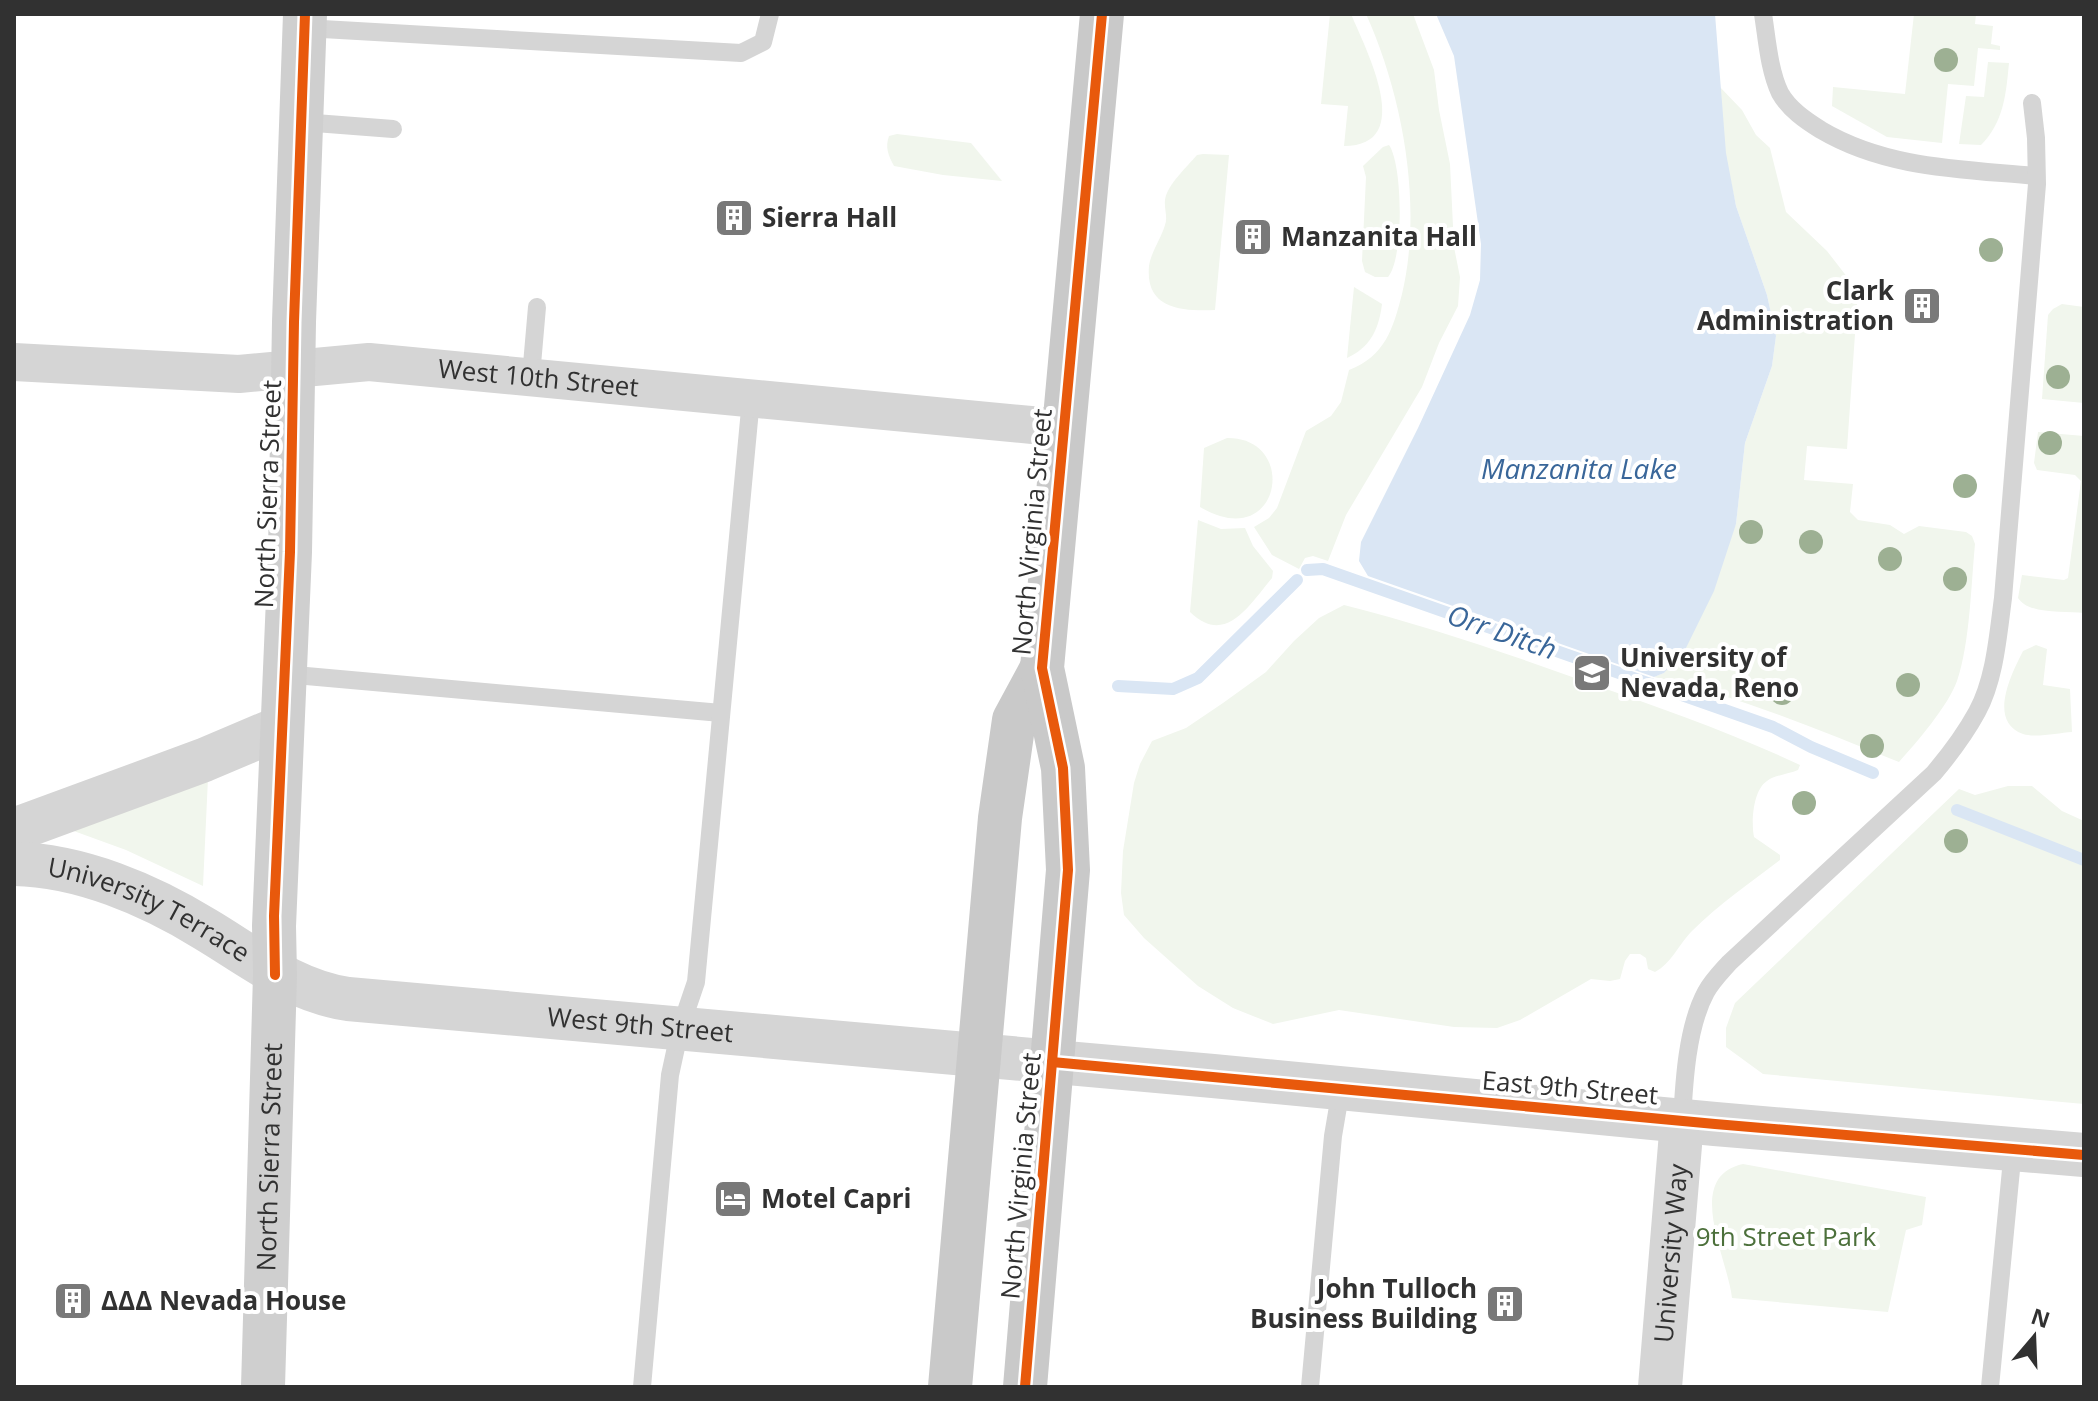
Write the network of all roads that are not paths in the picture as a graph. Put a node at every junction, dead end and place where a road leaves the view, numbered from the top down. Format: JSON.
{"nodes":[{"id":1,"x":770,"y":14,"type":"edge"},
{"id":2,"x":1102,"y":14,"type":"edge"},
{"id":3,"x":1763,"y":14,"type":"edge"},
{"id":4,"x":305,"y":21,"type":"edge"},
{"id":5,"x":2032,"y":103,"type":"dead end"},
{"id":6,"x":302,"y":122,"type":"junction"},
{"id":7,"x":393,"y":129,"type":"dead end"},
{"id":8,"x":2036,"y":176,"type":"junction"},
{"id":9,"x":537,"y":307,"type":"dead end"},
{"id":10,"x":14,"y":362,"type":"edge"},
{"id":11,"x":294,"y":371,"type":"junction"},
{"id":12,"x":531,"y":376,"type":"junction"},
{"id":13,"x":751,"y":399,"type":"junction"},
{"id":14,"x":1063,"y":428,"type":"junction"},
{"id":15,"x":1042,"y":668,"type":"junction"},
{"id":16,"x":284,"y":674,"type":"junction"},
{"id":17,"x":721,"y":713,"type":"junction"},
{"id":18,"x":282,"y":727,"type":"junction"},
{"id":19,"x":14,"y":830,"type":"edge"},
{"id":20,"x":14,"y":864,"type":"edge"},
{"id":21,"x":275,"y":975,"type":"junction"},
{"id":22,"x":680,"y":1029,"type":"junction"},
{"id":23,"x":1014,"y":1059,"type":"junction"},
{"id":24,"x":1341,"y":1089,"type":"junction"},
{"id":25,"x":1682,"y":1121,"type":"junction"},
{"id":26,"x":2013,"y":1149,"type":"junction"},
{"id":27,"x":2084,"y":1155,"type":"edge"},
{"id":28,"x":263,"y":1387,"type":"edge"},
{"id":29,"x":642,"y":1387,"type":"edge"},
{"id":30,"x":950,"y":1387,"type":"edge"},
{"id":31,"x":1025,"y":1387,"type":"edge"},
{"id":32,"x":1310,"y":1387,"type":"edge"},
{"id":33,"x":1660,"y":1387,"type":"edge"},
{"id":34,"x":1990,"y":1387,"type":"edge"}],
"edges":[{"from":1,"to":4,"type":"lane"},
{"from":2,"to":14,"type":"main road","name":"North Virginia Street"},
{"from":3,"to":8,"type":"lane"},
{"from":4,"to":6,"type":"main road","name":"North Sierra Street"},
{"from":5,"to":8,"type":"lane"},
{"from":6,"to":7,"type":"lane"},
{"from":6,"to":11,"type":"main road","name":"North Sierra Street"},
{"from":8,"to":25,"type":"lane"},
{"from":9,"to":12,"type":"lane"},
{"from":10,"to":11,"type":"street","name":"West 10th Street"},
{"from":11,"to":12,"type":"street","name":"West 10th Street"},
{"from":11,"to":16,"type":"main road","name":"North Sierra Street"},
{"from":12,"to":13,"type":"street","name":"West 10th Street"},
{"from":13,"to":14,"type":"street","name":"West 10th Street"},
{"from":13,"to":17,"type":"lane"},
{"from":14,"to":15,"type":"main road","name":"North Virginia Street"},
{"from":15,"to":23,"type":"main road","name":"North Virginia Street"},
{"from":15,"to":23,"type":"main road","name":"North Virginia Street"},
{"from":16,"to":17,"type":"lane"},
{"from":16,"to":18,"type":"main road","name":"North Sierra Street"},
{"from":17,"to":22,"type":"lane"},
{"from":18,"to":19,"type":"street"},
{"from":18,"to":21,"type":"main road","name":"North Sierra Street"},
{"from":20,"to":21,"type":"street","name":"University Terrace"},
{"from":21,"to":22,"type":"street","name":"West 9th Street"},
{"from":21,"to":28,"type":"main road","name":"North Sierra Street"},
{"from":22,"to":23,"type":"street","name":"West 9th Street"},
{"from":22,"to":29,"type":"lane"},
{"from":23,"to":24,"type":"street","name":"East 9th Street"},
{"from":23,"to":30,"type":"main road","name":"North Virginia Street"},
{"from":23,"to":31,"type":"main road","name":"North Virginia Street"},
{"from":24,"to":25,"type":"street","name":"East 9th Street"},
{"from":24,"to":32,"type":"lane"},
{"from":25,"to":26,"type":"street","name":"East 9th Street"},
{"from":25,"to":33,"type":"street","name":"University Way"},
{"from":26,"to":27,"type":"street","name":"East 9th Street"},
{"from":26,"to":34,"type":"lane"}]}
